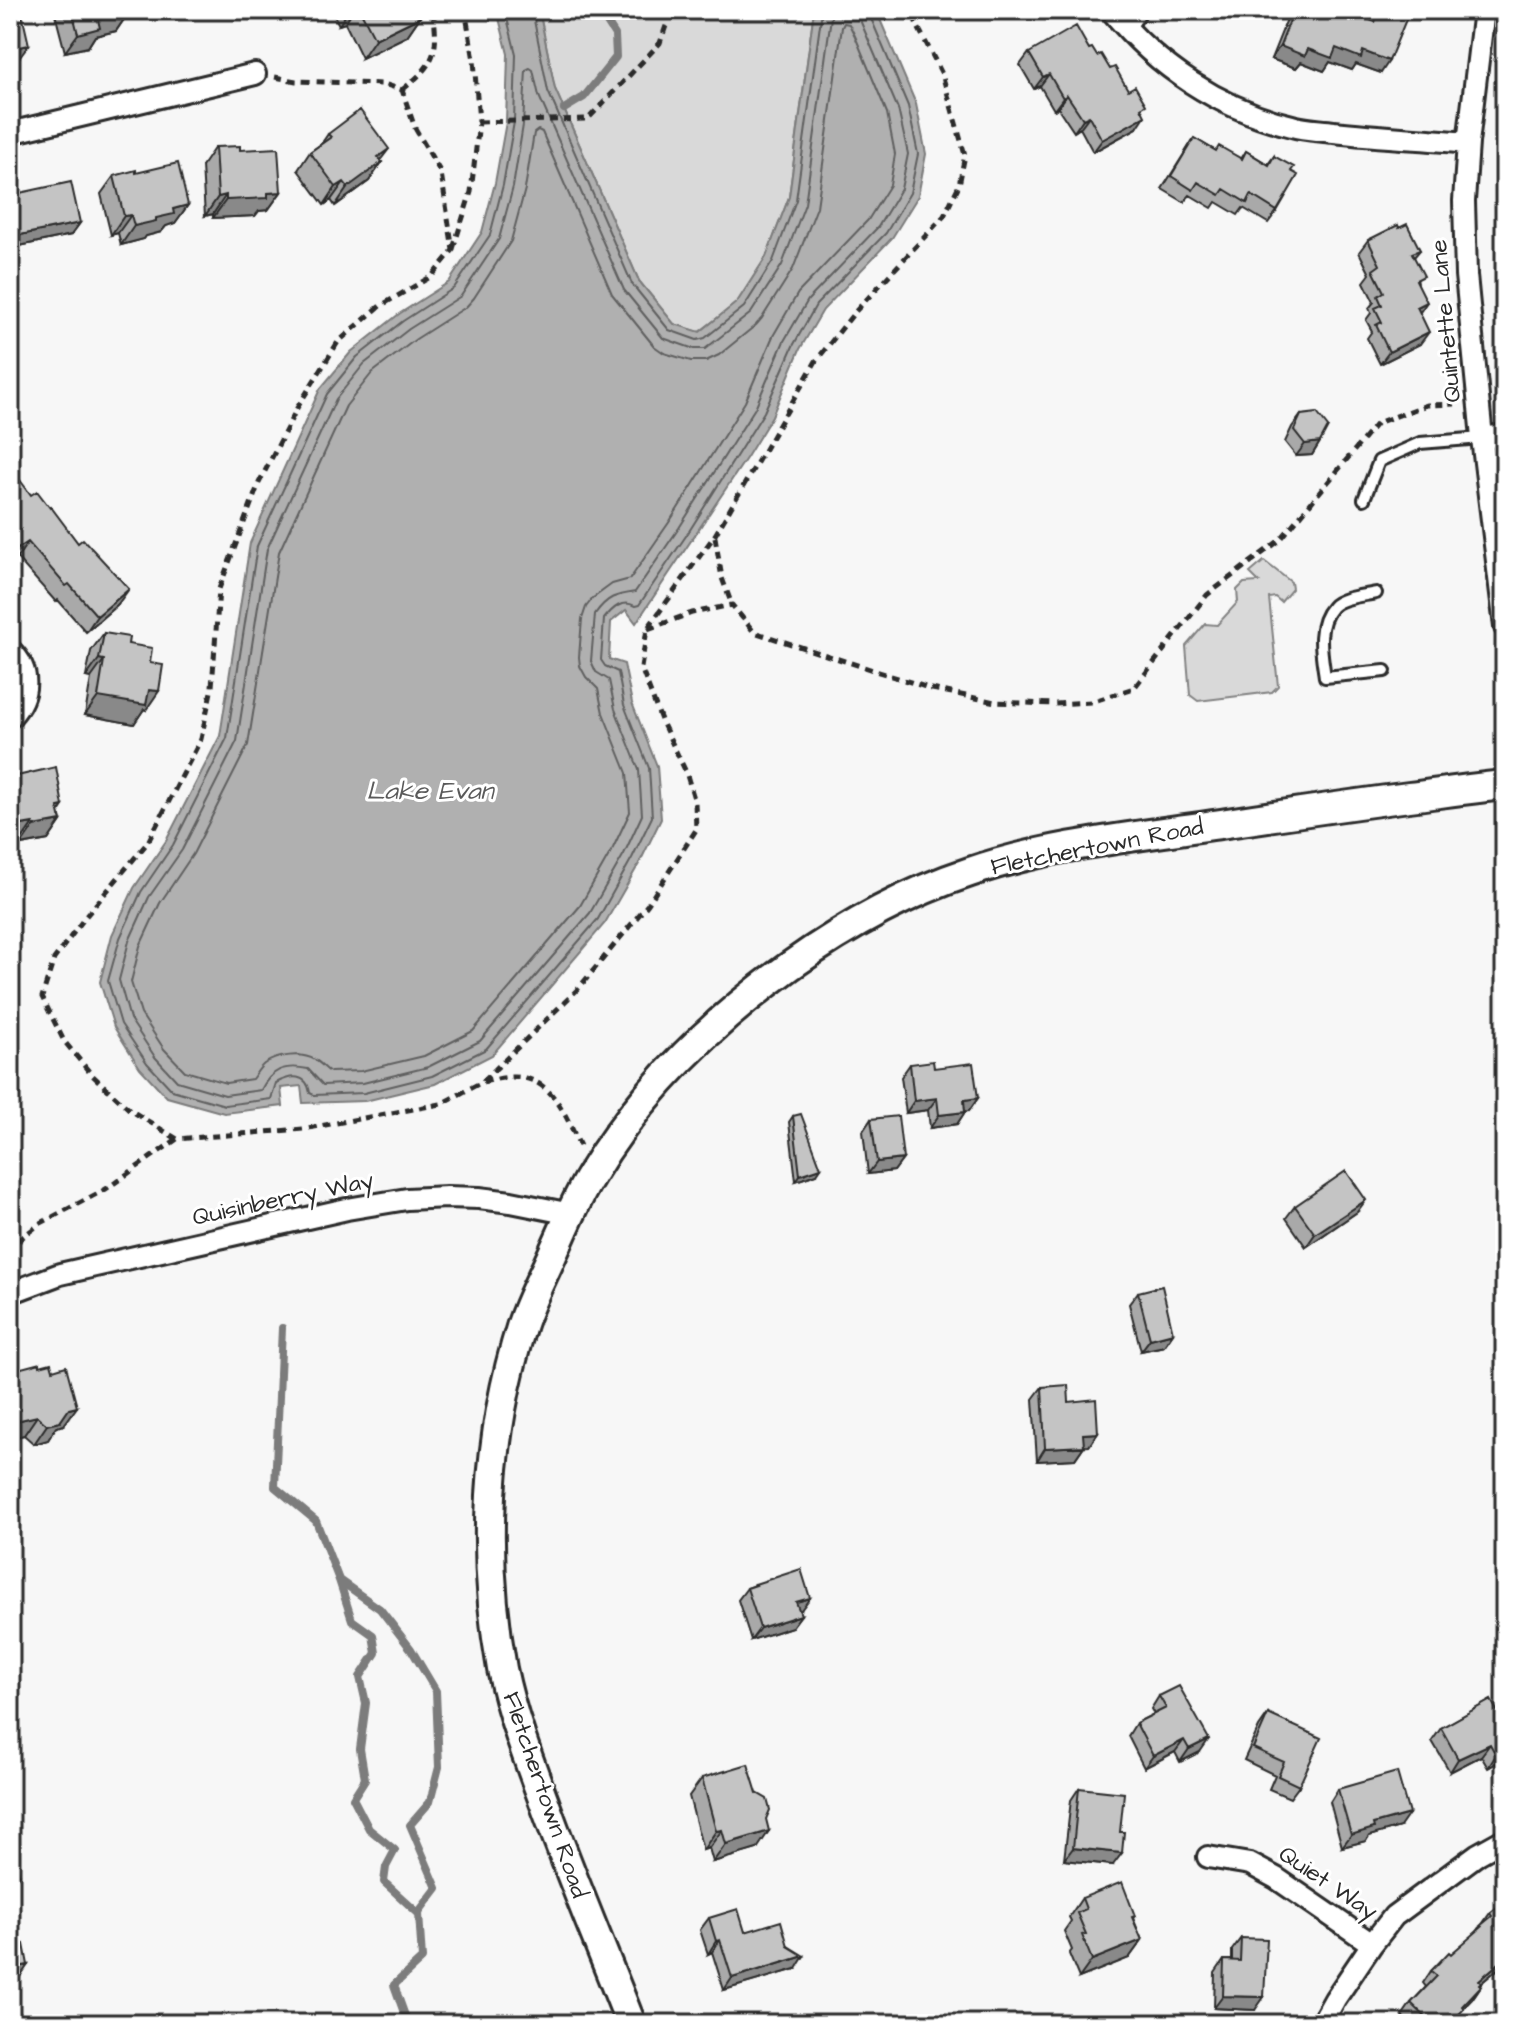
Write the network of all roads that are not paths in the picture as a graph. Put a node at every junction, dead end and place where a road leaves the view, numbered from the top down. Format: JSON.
{"nodes":[{"id":1,"x":1111,"y":10,"type":"edge"},
{"id":2,"x":1142,"y":10,"type":"edge"},
{"id":3,"x":1484,"y":10,"type":"edge"},
{"id":4,"x":1128,"y":31,"type":"junction"},
{"id":5,"x":255,"y":74,"type":"road end"},
{"id":6,"x":10,"y":133,"type":"edge"},
{"id":7,"x":1468,"y":143,"type":"junction"},
{"id":8,"x":1505,"y":435,"type":"edge"},
{"id":9,"x":1482,"y":438,"type":"junction"},
{"id":10,"x":1364,"y":499,"type":"dead end"},
{"id":11,"x":1376,"y":593,"type":"dead end"},
{"id":12,"x":1505,"y":627,"type":"edge"},
{"id":13,"x":10,"y":650,"type":"edge"},
{"id":14,"x":1385,"y":671,"type":"dead end"},
{"id":15,"x":10,"y":717,"type":"edge"},
{"id":16,"x":1505,"y":785,"type":"edge"},
{"id":17,"x":571,"y":1214,"type":"junction"},
{"id":18,"x":17,"y":1290,"type":"edge"},
{"id":19,"x":1505,"y":1839,"type":"edge"},
{"id":20,"x":1208,"y":1857,"type":"dead end"},
{"id":21,"x":1372,"y":1944,"type":"junction"},
{"id":22,"x":631,"y":2024,"type":"edge"},
{"id":23,"x":1321,"y":2024,"type":"edge"}],
"edges":[{"from":1,"to":4,"type":"street"},
{"from":2,"to":4,"type":"lane"},
{"from":3,"to":7,"type":"street","name":"Quintette Lane"},
{"from":4,"to":7,"type":"street"},
{"from":5,"to":6,"type":"street"},
{"from":7,"to":9,"type":"street","name":"Quintette Lane"},
{"from":8,"to":9,"type":"street"},
{"from":9,"to":10,"type":"lane"},
{"from":9,"to":12,"type":"street","name":"Quintette Lane"},
{"from":11,"to":14,"type":"lane"},
{"from":13,"to":15,"type":"street"},
{"from":16,"to":17,"type":"street","name":"Fletchertown Road"},
{"from":17,"to":18,"type":"street","name":"Quisinberry Way"},
{"from":17,"to":22,"type":"street","name":"Fletchertown Road"},
{"from":19,"to":21,"type":"street"},
{"from":20,"to":21,"type":"street","name":"Quiet Way"},
{"from":21,"to":23,"type":"street"}]}
